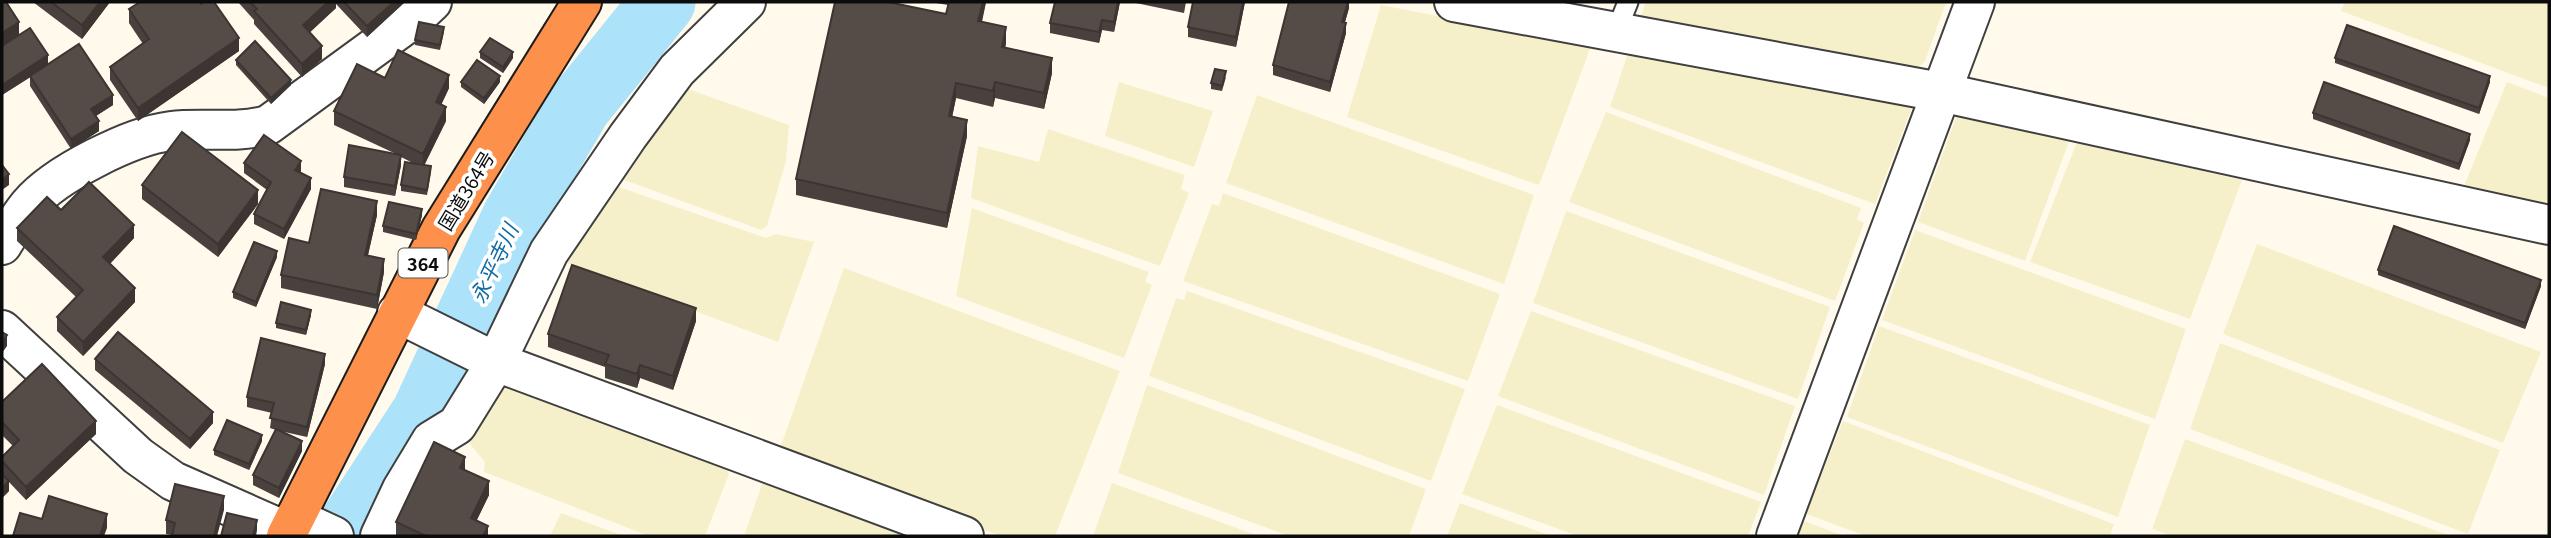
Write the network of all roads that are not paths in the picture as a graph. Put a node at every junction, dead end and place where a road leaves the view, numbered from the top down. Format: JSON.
{"nodes":[{"id":1,"x":432,"y":2,"type":"edge"},
{"id":2,"x":582,"y":2,"type":"edge"},
{"id":3,"x":746,"y":2,"type":"edge"},
{"id":4,"x":1454,"y":2,"type":"edge"},
{"id":5,"x":1975,"y":2,"type":"edge"},
{"id":6,"x":1622,"y":17,"type":"edge"},
{"id":7,"x":1940,"y":92,"type":"junction"},
{"id":8,"x":2549,"y":225,"type":"edge"},
{"id":9,"x":2,"y":245,"type":"edge"},
{"id":10,"x":406,"y":317,"type":"junction"},
{"id":11,"x":2,"y":330,"type":"edge"},
{"id":12,"x":488,"y":358,"type":"junction"},
{"id":13,"x":303,"y":529,"type":"edge"},
{"id":14,"x":380,"y":536,"type":"edge"},
{"id":15,"x":964,"y":536,"type":"edge"},
{"id":16,"x":1776,"y":536,"type":"edge"}],
"edges":[{"from":1,"to":9,"type":"street"},
{"from":2,"to":10,"type":"highway","name":"国道364号","number":"364"},
{"from":3,"to":12,"type":"street"},
{"from":4,"to":6,"type":"street"},
{"from":5,"to":7,"type":"street"},
{"from":6,"to":7,"type":"street"},
{"from":7,"to":8,"type":"street"},
{"from":7,"to":16,"type":"street"},
{"from":10,"to":12,"type":"street"},
{"from":10,"to":13,"type":"highway","name":"国道364号","number":"364"},
{"from":11,"to":13,"type":"street"},
{"from":12,"to":14,"type":"street"},
{"from":12,"to":15,"type":"street"}]}
